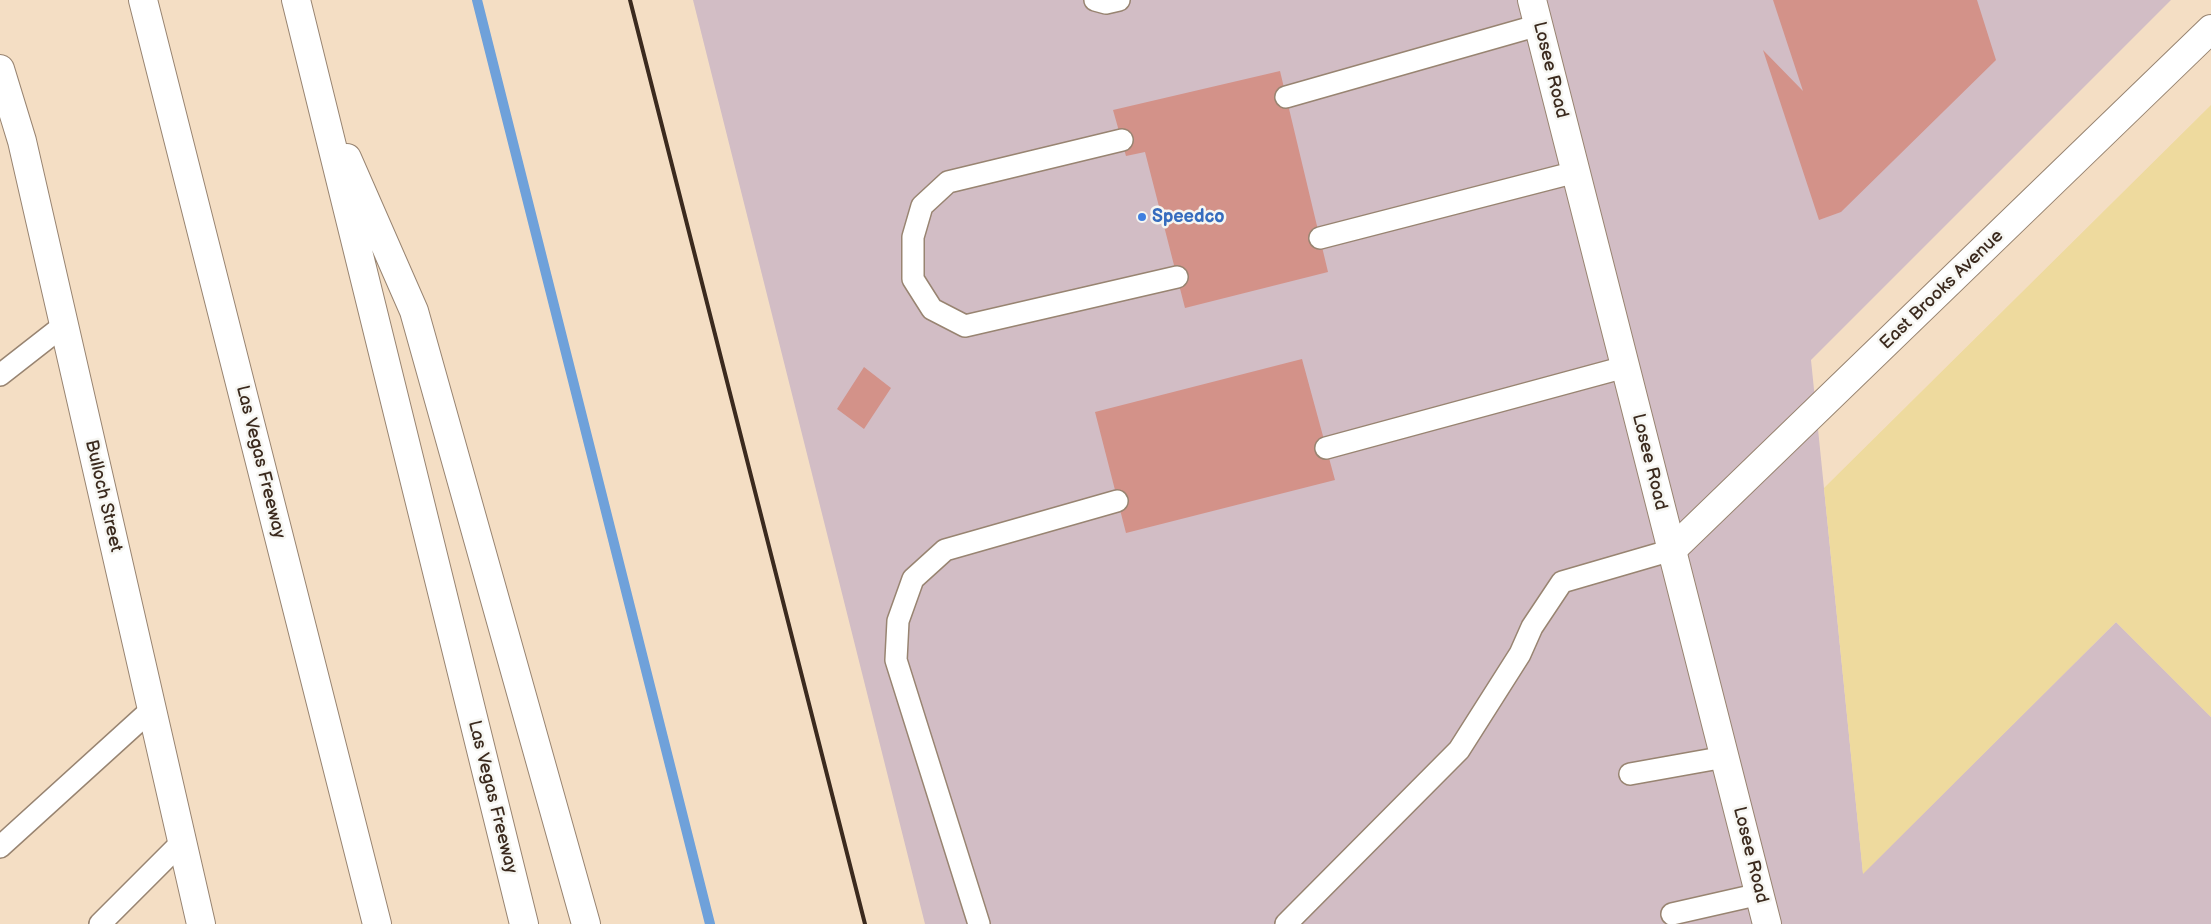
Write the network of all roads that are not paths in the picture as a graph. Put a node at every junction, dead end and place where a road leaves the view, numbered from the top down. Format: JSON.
{"nodes":[{"id":1,"x":143,"y":0,"type":"edge"},
{"id":2,"x":296,"y":0,"type":"edge"},
{"id":3,"x":1095,"y":0,"type":"edge"},
{"id":4,"x":1119,"y":0,"type":"edge"},
{"id":5,"x":1536,"y":12,"type":"edge"},
{"id":6,"x":2211,"y":29,"type":"edge"},
{"id":7,"x":0,"y":69,"type":"edge"},
{"id":8,"x":317,"y":88,"type":"junction"},
{"id":9,"x":1286,"y":97,"type":"dead end"},
{"id":10,"x":1122,"y":140,"type":"dead end"},
{"id":11,"x":1576,"y":172,"type":"junction"},
{"id":12,"x":1320,"y":238,"type":"dead end"},
{"id":13,"x":1177,"y":277,"type":"dead end"},
{"id":14,"x":64,"y":325,"type":"junction"},
{"id":15,"x":1625,"y":366,"type":"junction"},
{"id":16,"x":0,"y":375,"type":"edge"},
{"id":17,"x":1326,"y":448,"type":"dead end"},
{"id":18,"x":1117,"y":501,"type":"dead end"},
{"id":19,"x":1672,"y":550,"type":"junction"},
{"id":20,"x":152,"y":709,"type":"junction"},
{"id":21,"x":1725,"y":756,"type":"junction"},
{"id":22,"x":1630,"y":774,"type":"dead end"},
{"id":23,"x":182,"y":842,"type":"junction"},
{"id":24,"x":0,"y":847,"type":"edge"},
{"id":25,"x":1760,"y":894,"type":"junction"},
{"id":26,"x":1672,"y":914,"type":"dead end"},
{"id":27,"x":100,"y":924,"type":"edge"},
{"id":28,"x":201,"y":924,"type":"edge"},
{"id":29,"x":377,"y":924,"type":"edge"},
{"id":30,"x":524,"y":924,"type":"edge"},
{"id":31,"x":586,"y":924,"type":"edge"},
{"id":32,"x":978,"y":924,"type":"edge"},
{"id":33,"x":1286,"y":924,"type":"edge"},
{"id":34,"x":1768,"y":924,"type":"edge"}],
"edges":[{"from":1,"to":29,"type":"main road","name":"Las Vegas Freeway"},
{"from":2,"to":8,"type":"main road","name":"Las Vegas Freeway"},
{"from":3,"to":4,"type":"lane"},
{"from":5,"to":9,"type":"lane"},
{"from":5,"to":11,"type":"main road","name":"Losee Road"},
{"from":6,"to":19,"type":"main road","name":"East Brooks Avenue"},
{"from":7,"to":14,"type":"main road","name":"Bulloch Street"},
{"from":8,"to":30,"type":"main road","name":"Las Vegas Freeway"},
{"from":8,"to":31,"type":"main road"},
{"from":10,"to":13,"type":"lane"},
{"from":11,"to":12,"type":"lane"},
{"from":11,"to":15,"type":"main road","name":"Losee Road"},
{"from":14,"to":16,"type":"lane"},
{"from":14,"to":20,"type":"main road","name":"Bulloch Street"},
{"from":15,"to":17,"type":"lane"},
{"from":15,"to":19,"type":"main road","name":"Losee Road"},
{"from":18,"to":32,"type":"lane"},
{"from":19,"to":21,"type":"main road","name":"Losee Road"},
{"from":19,"to":33,"type":"lane"},
{"from":20,"to":23,"type":"main road","name":"Bulloch Street"},
{"from":20,"to":24,"type":"lane"},
{"from":21,"to":22,"type":"lane"},
{"from":21,"to":25,"type":"main road","name":"Losee Road"},
{"from":23,"to":27,"type":"lane"},
{"from":23,"to":28,"type":"main road","name":"Bulloch Street"},
{"from":25,"to":26,"type":"lane"},
{"from":25,"to":34,"type":"main road","name":"Losee Road"}]}
